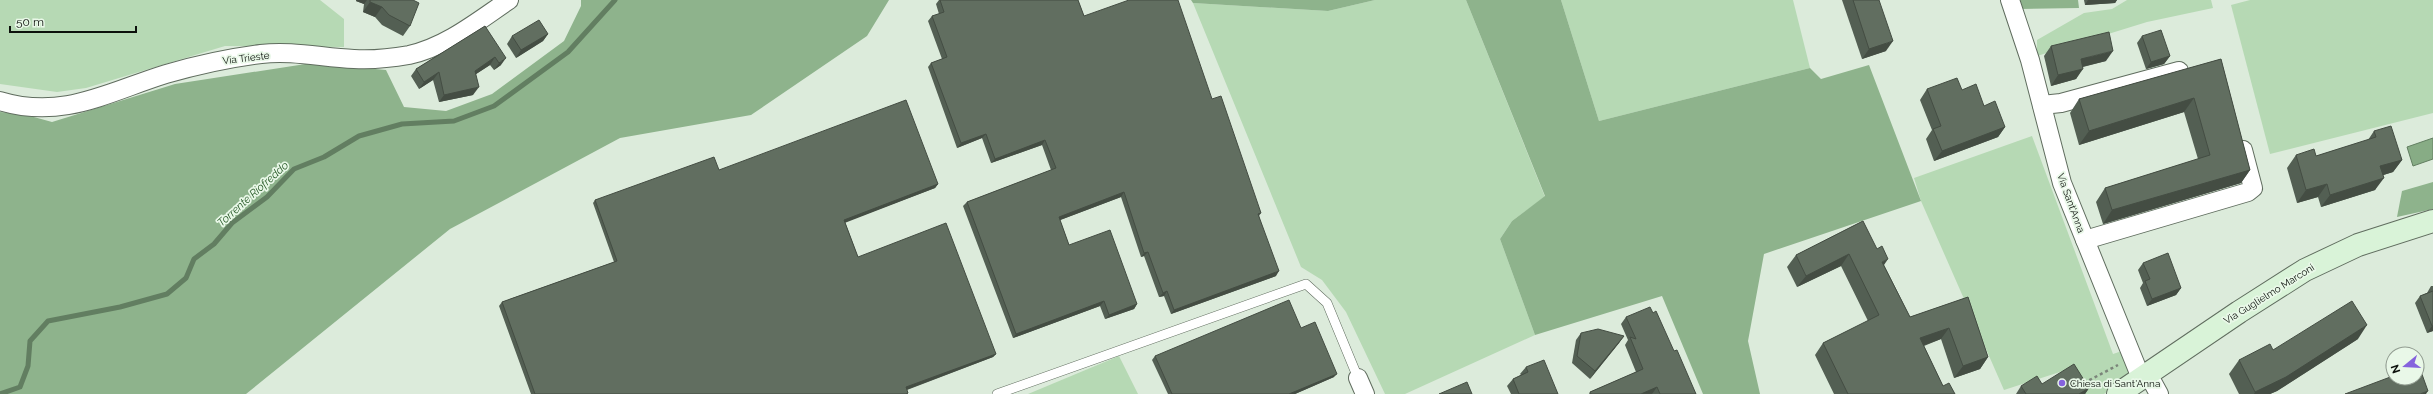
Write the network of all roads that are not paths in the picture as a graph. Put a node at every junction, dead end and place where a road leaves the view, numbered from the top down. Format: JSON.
{"nodes":[{"id":1,"x":509,"y":0,"type":"edge"},
{"id":2,"x":2010,"y":0,"type":"edge"},
{"id":3,"x":2199,"y":66,"type":"edge"},
{"id":4,"x":0,"y":101,"type":"edge"},
{"id":5,"x":2042,"y":105,"type":"junction"},
{"id":6,"x":2239,"y":135,"type":"edge"},
{"id":7,"x":2433,"y":221,"type":"edge"},
{"id":8,"x":2085,"y":240,"type":"junction"},
{"id":9,"x":2145,"y":376,"type":"junction"},
{"id":10,"x":1361,"y":386,"type":"edge"},
{"id":11,"x":997,"y":394,"type":"edge"},
{"id":12,"x":2118,"y":394,"type":"edge"},
{"id":13,"x":2160,"y":394,"type":"edge"}],
"edges":[{"from":1,"to":4,"type":"street","name":"Via Trieste"},
{"from":2,"to":5,"type":"street","name":"Via Sant'Anna"},
{"from":3,"to":5,"type":"street"},
{"from":5,"to":8,"type":"street","name":"Via Sant'Anna"},
{"from":6,"to":8,"type":"street"},
{"from":7,"to":9,"type":"street","name":"Via Guglielmo Marconi"},
{"from":8,"to":9,"type":"street","name":"Via Sant'Anna"},
{"from":9,"to":12,"type":"street","name":"Via Guglielmo Marconi"},
{"from":9,"to":13,"type":"street","name":"Via Sant'Anna"},
{"from":10,"to":11,"type":"lane"}]}
